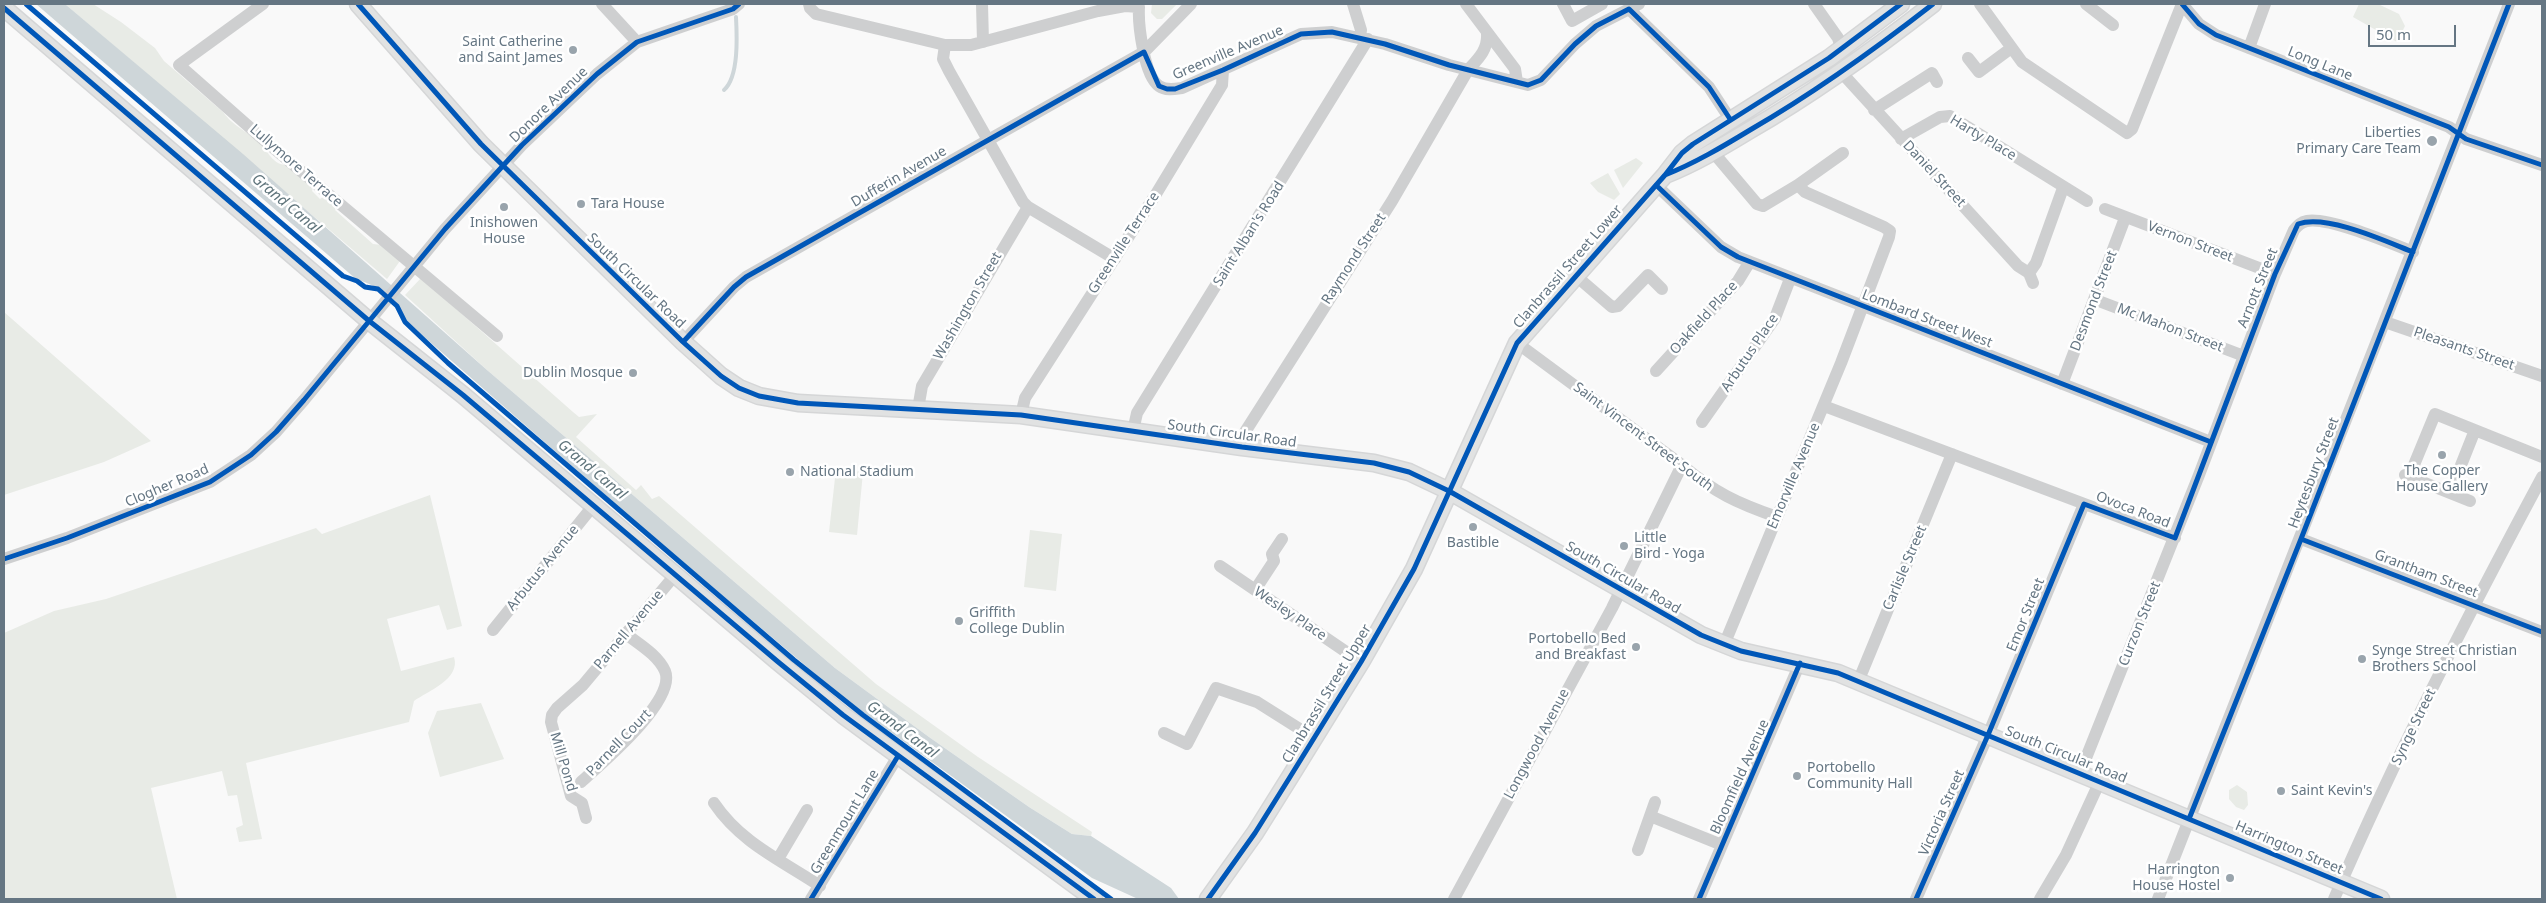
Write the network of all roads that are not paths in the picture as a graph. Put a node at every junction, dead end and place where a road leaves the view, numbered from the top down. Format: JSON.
{"nodes":[{"id":1,"x":263,"y":4,"type":"edge"},
{"id":2,"x":358,"y":4,"type":"edge"},
{"id":3,"x":602,"y":4,"type":"edge"},
{"id":4,"x":739,"y":4,"type":"edge"},
{"id":5,"x":809,"y":4,"type":"edge"},
{"id":6,"x":982,"y":4,"type":"edge"},
{"id":7,"x":1191,"y":4,"type":"edge"},
{"id":8,"x":1353,"y":4,"type":"edge"},
{"id":9,"x":1466,"y":4,"type":"edge"},
{"id":10,"x":1563,"y":4,"type":"edge"},
{"id":11,"x":1602,"y":4,"type":"edge"},
{"id":12,"x":1814,"y":4,"type":"edge"},
{"id":13,"x":1901,"y":4,"type":"edge"},
{"id":14,"x":1933,"y":4,"type":"edge"},
{"id":15,"x":1980,"y":4,"type":"edge"},
{"id":16,"x":2086,"y":4,"type":"edge"},
{"id":17,"x":2182,"y":4,"type":"edge"},
{"id":18,"x":2265,"y":4,"type":"edge"},
{"id":19,"x":2509,"y":4,"type":"edge"},
{"id":20,"x":1139,"y":5,"type":"edge"},
{"id":21,"x":1634,"y":6,"type":"edge"},
{"id":22,"x":6,"y":14,"type":"edge"},
{"id":23,"x":2113,"y":25,"type":"dead end"},
{"id":24,"x":1487,"y":34,"type":"junction"},
{"id":25,"x":1364,"y":38,"type":"junction"},
{"id":26,"x":637,"y":42,"type":"junction"},
{"id":27,"x":983,"y":42,"type":"junction"},
{"id":28,"x":945,"y":45,"type":"junction"},
{"id":29,"x":2249,"y":48,"type":"junction"},
{"id":30,"x":1841,"y":49,"type":"junction"},
{"id":31,"x":2010,"y":49,"type":"junction"},
{"id":32,"x":1144,"y":52,"type":"junction"},
{"id":33,"x":1968,"y":58,"type":"dead end"},
{"id":34,"x":1223,"y":70,"type":"junction"},
{"id":35,"x":1468,"y":70,"type":"junction"},
{"id":36,"x":1841,"y":72,"type":"junction"},
{"id":37,"x":1517,"y":82,"type":"junction"},
{"id":38,"x":1937,"y":82,"type":"dead end"},
{"id":39,"x":1874,"y":110,"type":"junction"},
{"id":40,"x":1730,"y":119,"type":"junction"},
{"id":41,"x":2457,"y":134,"type":"junction"},
{"id":42,"x":988,"y":139,"type":"junction"},
{"id":43,"x":1901,"y":139,"type":"junction"},
{"id":44,"x":1713,"y":152,"type":"junction"},
{"id":45,"x":1843,"y":153,"type":"dead end"},
{"id":46,"x":2542,"y":165,"type":"edge"},
{"id":47,"x":503,"y":166,"type":"junction"},
{"id":48,"x":1660,"y":180,"type":"junction"},
{"id":49,"x":1798,"y":185,"type":"junction"},
{"id":50,"x":2063,"y":188,"type":"junction"},
{"id":51,"x":2087,"y":201,"type":"dead end"},
{"id":52,"x":1028,"y":207,"type":"junction"},
{"id":53,"x":2105,"y":209,"type":"dead end"},
{"id":54,"x":2126,"y":218,"type":"junction"},
{"id":55,"x":2413,"y":252,"type":"junction"},
{"id":56,"x":1115,"y":259,"type":"junction"},
{"id":57,"x":1749,"y":263,"type":"junction"},
{"id":58,"x":411,"y":268,"type":"junction"},
{"id":59,"x":2274,"y":274,"type":"junction"},
{"id":60,"x":1576,"y":276,"type":"junction"},
{"id":61,"x":1790,"y":280,"type":"junction"},
{"id":62,"x":1662,"y":289,"type":"dead end"},
{"id":63,"x":2096,"y":300,"type":"junction"},
{"id":64,"x":1863,"y":306,"type":"junction"},
{"id":65,"x":371,"y":316,"type":"junction"},
{"id":66,"x":2385,"y":322,"type":"junction"},
{"id":67,"x":497,"y":336,"type":"dead end"},
{"id":68,"x":683,"y":342,"type":"junction"},
{"id":69,"x":1517,"y":343,"type":"junction"},
{"id":70,"x":2244,"y":356,"type":"junction"},
{"id":71,"x":1656,"y":371,"type":"dead end"},
{"id":72,"x":2542,"y":376,"type":"edge"},
{"id":73,"x":2062,"y":384,"type":"junction"},
{"id":74,"x":1824,"y":406,"type":"junction"},
{"id":75,"x":918,"y":409,"type":"junction"},
{"id":76,"x":1021,"y":415,"type":"junction"},
{"id":77,"x":1702,"y":422,"type":"dead end"},
{"id":78,"x":2475,"y":430,"type":"junction"},
{"id":79,"x":1133,"y":431,"type":"junction"},
{"id":80,"x":2211,"y":442,"type":"junction"},
{"id":81,"x":1242,"y":448,"type":"junction"},
{"id":82,"x":1952,"y":454,"type":"junction"},
{"id":83,"x":2542,"y":457,"type":"edge"},
{"id":84,"x":1682,"y":465,"type":"junction"},
{"id":85,"x":2199,"y":475,"type":"joint"},
{"id":86,"x":2542,"y":477,"type":"edge"},
{"id":87,"x":1449,"y":491,"type":"junction"},
{"id":88,"x":2450,"y":493,"type":"junction"},
{"id":89,"x":2470,"y":501,"type":"dead end"},
{"id":90,"x":2084,"y":504,"type":"junction"},
{"id":91,"x":593,"y":506,"type":"junction"},
{"id":92,"x":1777,"y":517,"type":"junction"},
{"id":93,"x":2175,"y":538,"type":"junction"},
{"id":94,"x":1282,"y":539,"type":"dead end"},
{"id":95,"x":2301,"y":539,"type":"junction"},
{"id":96,"x":4,"y":559,"type":"edge"},
{"id":97,"x":1220,"y":566,"type":"dead end"},
{"id":98,"x":676,"y":575,"type":"junction"},
{"id":99,"x":1255,"y":590,"type":"junction"},
{"id":100,"x":1621,"y":590,"type":"junction"},
{"id":101,"x":2474,"y":604,"type":"junction"},
{"id":102,"x":492,"y":630,"type":"dead end"},
{"id":103,"x":2542,"y":632,"type":"edge"},
{"id":104,"x":626,"y":634,"type":"junction"},
{"id":105,"x":1724,"y":645,"type":"junction"},
{"id":106,"x":1361,"y":662,"type":"junction"},
{"id":107,"x":1800,"y":663,"type":"junction"},
{"id":108,"x":1858,"y":682,"type":"junction"},
{"id":109,"x":583,"y":685,"type":"joint"},
{"id":110,"x":1164,"y":732,"type":"dead end"},
{"id":111,"x":1988,"y":735,"type":"junction"},
{"id":112,"x":1314,"y":738,"type":"junction"},
{"id":113,"x":898,"y":756,"type":"junction"},
{"id":114,"x":2080,"y":773,"type":"junction"},
{"id":115,"x":2100,"y":781,"type":"junction"},
{"id":116,"x":581,"y":782,"type":"dead end"},
{"id":117,"x":1655,"y":802,"type":"dead end"},
{"id":118,"x":714,"y":803,"type":"dead end"},
{"id":119,"x":807,"y":810,"type":"dead end"},
{"id":120,"x":1650,"y":816,"type":"junction"},
{"id":121,"x":586,"y":818,"type":"dead end"},
{"id":122,"x":2189,"y":818,"type":"junction"},
{"id":123,"x":1722,"y":845,"type":"junction"},
{"id":124,"x":1638,"y":850,"type":"dead end"},
{"id":125,"x":778,"y":859,"type":"junction"},
{"id":126,"x":2340,"y":882,"type":"junction"},
{"id":127,"x":820,"y":886,"type":"junction"},
{"id":128,"x":811,"y":899,"type":"edge"},
{"id":129,"x":1094,"y":899,"type":"edge"},
{"id":130,"x":1210,"y":899,"type":"edge"},
{"id":131,"x":1454,"y":899,"type":"edge"},
{"id":132,"x":1699,"y":899,"type":"edge"},
{"id":133,"x":1916,"y":899,"type":"edge"},
{"id":134,"x":2040,"y":899,"type":"edge"},
{"id":135,"x":2158,"y":899,"type":"edge"},
{"id":136,"x":2334,"y":899,"type":"edge"},
{"id":137,"x":2381,"y":899,"type":"edge"}],
"edges":[{"from":1,"to":58,"type":"street","name":"Lullymore Terrace"},
{"from":2,"to":47,"type":"main road","name":"South Circular Road"},
{"from":3,"to":26,"type":"street"},
{"from":4,"to":26,"type":"street","name":"Donore Avenue"},
{"from":5,"to":28,"type":"street","name":"Greenville Avenue"},
{"from":6,"to":27,"type":"street"},
{"from":7,"to":32,"type":"street","name":"Dufferin Avenue"},
{"from":8,"to":25,"type":"street"},
{"from":9,"to":24,"type":"street"},
{"from":10,"to":11,"type":"street"},
{"from":12,"to":30,"type":"street"},
{"from":13,"to":30,"type":"main road","name":"Clanbrassil Street Lower"},
{"from":14,"to":36,"type":"main road","name":"Clanbrassil Street Lower"},
{"from":15,"to":31,"type":"street"},
{"from":16,"to":23,"type":"street"},
{"from":17,"to":29,"type":"street","name":"Long Lane"},
{"from":17,"to":31,"type":"street"},
{"from":18,"to":29,"type":"street"},
{"from":19,"to":41,"type":"street","name":"Heytesbury Street"},
{"from":20,"to":27,"type":"street","name":"Greenville Avenue"},
{"from":20,"to":32,"type":"street","name":"Greenville Avenue"},
{"from":21,"to":37,"type":"street","name":"Greenville Avenue"},
{"from":21,"to":40,"type":"street"},
{"from":22,"to":65,"type":"main road"},
{"from":24,"to":35,"type":"street","name":"Raymond Street"},
{"from":24,"to":37,"type":"street"},
{"from":25,"to":34,"type":"street","name":"Greenville Avenue"},
{"from":25,"to":35,"type":"street","name":"Greenville Avenue"},
{"from":25,"to":79,"type":"street","name":"Saint Alban's Road"},
{"from":26,"to":47,"type":"street","name":"Donore Avenue"},
{"from":27,"to":28,"type":"street","name":"Greenville Avenue"},
{"from":28,"to":42,"type":"street"},
{"from":29,"to":41,"type":"street","name":"Long Lane"},
{"from":30,"to":40,"type":"main road","name":"Clanbrassil Street Lower"},
{"from":31,"to":33,"type":"street"},
{"from":32,"to":34,"type":"street","name":"Greenville Avenue"},
{"from":32,"to":42,"type":"street","name":"Dufferin Avenue"},
{"from":34,"to":56,"type":"street","name":"Greenville Terrace"},
{"from":35,"to":37,"type":"street","name":"Greenville Avenue"},
{"from":35,"to":81,"type":"street","name":"Raymond Street"},
{"from":36,"to":39,"type":"street","name":"Daniel Street"},
{"from":36,"to":44,"type":"main road","name":"Clanbrassil Street Lower"},
{"from":38,"to":39,"type":"street"},
{"from":39,"to":43,"type":"street","name":"Daniel Street"},
{"from":40,"to":48,"type":"main road","name":"Clanbrassil Street Lower"},
{"from":41,"to":46,"type":"street","name":"Long Lane"},
{"from":41,"to":55,"type":"street","name":"Heytesbury Street"},
{"from":42,"to":52,"type":"street"},
{"from":42,"to":68,"type":"street","name":"Dufferin Avenue"},
{"from":43,"to":50,"type":"street","name":"Harty Place"},
{"from":43,"to":50,"type":"street","name":"Daniel Street"},
{"from":44,"to":48,"type":"main road","name":"Clanbrassil Street Lower"},
{"from":44,"to":49,"type":"street"},
{"from":45,"to":49,"type":"street"},
{"from":47,"to":58,"type":"street","name":"Donore Avenue"},
{"from":47,"to":68,"type":"main road","name":"South Circular Road"},
{"from":48,"to":57,"type":"street","name":"Lombard Street West"},
{"from":48,"to":60,"type":"main road","name":"Clanbrassil Street Lower"},
{"from":49,"to":64,"type":"street","name":"Emorville Avenue"},
{"from":50,"to":51,"type":"street","name":"Harty Place"},
{"from":52,"to":56,"type":"street"},
{"from":52,"to":75,"type":"street","name":"Washington Street"},
{"from":53,"to":54,"type":"street","name":"Vernon Street"},
{"from":54,"to":59,"type":"street","name":"Vernon Street"},
{"from":54,"to":63,"type":"street","name":"Desmond Street"},
{"from":55,"to":59,"type":"street","name":"Arnott Street"},
{"from":55,"to":66,"type":"street","name":"Heytesbury Street"},
{"from":56,"to":76,"type":"street","name":"Greenville Terrace"},
{"from":57,"to":61,"type":"street","name":"Lombard Street West"},
{"from":57,"to":71,"type":"street","name":"Oakfield Place"},
{"from":58,"to":65,"type":"street","name":"Clogher Road"},
{"from":58,"to":67,"type":"street","name":"Lullymore Terrace"},
{"from":59,"to":70,"type":"street","name":"Arnott Street"},
{"from":60,"to":62,"type":"street"},
{"from":60,"to":69,"type":"main road","name":"Clanbrassil Street Lower"},
{"from":61,"to":64,"type":"street","name":"Lombard Street West"},
{"from":61,"to":77,"type":"street","name":"Arbutus Place"},
{"from":63,"to":70,"type":"street","name":"Mc Mahon Street"},
{"from":63,"to":73,"type":"street","name":"Desmond Street"},
{"from":64,"to":73,"type":"street","name":"Lombard Street West"},
{"from":64,"to":74,"type":"street","name":"Emorville Avenue"},
{"from":65,"to":91,"type":"main road"},
{"from":65,"to":96,"type":"street","name":"Clogher Road"},
{"from":66,"to":72,"type":"street","name":"Pleasants Street"},
{"from":66,"to":95,"type":"street","name":"Heytesbury Street"},
{"from":68,"to":75,"type":"main road","name":"South Circular Road"},
{"from":69,"to":84,"type":"street","name":"Saint Vincent Street South"},
{"from":69,"to":87,"type":"main road","name":"Clanbrassil Street Lower"},
{"from":70,"to":80,"type":"street","name":"Arnott Street"},
{"from":73,"to":80,"type":"street","name":"Lombard Street West"},
{"from":74,"to":82,"type":"street","name":"Ovoca Road"},
{"from":74,"to":92,"type":"street","name":"Emorville Avenue"},
{"from":75,"to":76,"type":"main road","name":"South Circular Road"},
{"from":76,"to":79,"type":"main road","name":"South Circular Road"},
{"from":78,"to":83,"type":"street"},
{"from":78,"to":88,"type":"street"},
{"from":78,"to":88,"type":"street"},
{"from":79,"to":81,"type":"main road","name":"South Circular Road"},
{"from":80,"to":85,"type":"street","name":"Arnott Street"},
{"from":81,"to":87,"type":"main road","name":"South Circular Road"},
{"from":82,"to":90,"type":"street","name":"Ovoca Road"},
{"from":82,"to":108,"type":"street","name":"Carlisle Street"},
{"from":84,"to":92,"type":"street","name":"Saint Vincent Street South"},
{"from":84,"to":100,"type":"street","name":"Longwood Avenue"},
{"from":85,"to":93,"type":"street","name":"Curzon Street"},
{"from":86,"to":101,"type":"street","name":"Synge Street"},
{"from":87,"to":100,"type":"main road","name":"South Circular Road"},
{"from":87,"to":106,"type":"main road","name":"Clanbrassil Street Upper"},
{"from":88,"to":89,"type":"street"},
{"from":90,"to":93,"type":"street","name":"Ovoca Road"},
{"from":90,"to":111,"type":"street","name":"Emor Street"},
{"from":91,"to":98,"type":"main road"},
{"from":91,"to":102,"type":"street","name":"Arbutus Avenue"},
{"from":92,"to":105,"type":"street","name":"Emorville Avenue"},
{"from":93,"to":114,"type":"street","name":"Curzon Street"},
{"from":94,"to":99,"type":"street"},
{"from":95,"to":101,"type":"street","name":"Grantham Street"},
{"from":95,"to":122,"type":"street","name":"Heytesbury Street"},
{"from":97,"to":99,"type":"street","name":"Wesley Place"},
{"from":98,"to":104,"type":"street","name":"Parnell Avenue"},
{"from":98,"to":113,"type":"main road"},
{"from":99,"to":106,"type":"street","name":"Wesley Place"},
{"from":100,"to":105,"type":"main road","name":"South Circular Road"},
{"from":100,"to":131,"type":"street","name":"Longwood Avenue"},
{"from":101,"to":103,"type":"street","name":"Grantham Street"},
{"from":101,"to":126,"type":"street","name":"Synge Street"},
{"from":104,"to":109,"type":"street","name":"Parnell Avenue"},
{"from":104,"to":116,"type":"street","name":"Parnell Court"},
{"from":105,"to":107,"type":"main road","name":"South Circular Road"},
{"from":106,"to":112,"type":"main road","name":"Clanbrassil Street Upper"},
{"from":107,"to":108,"type":"main road","name":"South Circular Road"},
{"from":107,"to":123,"type":"street","name":"Bloomfield Avenue"},
{"from":108,"to":111,"type":"main road","name":"South Circular Road"},
{"from":109,"to":121,"type":"street","name":"Mill Pond"},
{"from":110,"to":112,"type":"street"},
{"from":111,"to":114,"type":"main road","name":"South Circular Road"},
{"from":111,"to":133,"type":"street","name":"Victoria Street"},
{"from":112,"to":130,"type":"main road","name":"Clanbrassil Street Upper"},
{"from":113,"to":127,"type":"street","name":"Greenmount Lane"},
{"from":113,"to":129,"type":"main road"},
{"from":114,"to":115,"type":"main road","name":"South Circular Road"},
{"from":115,"to":122,"type":"main road","name":"South Circular Road"},
{"from":115,"to":134,"type":"street"},
{"from":117,"to":120,"type":"street"},
{"from":118,"to":125,"type":"street"},
{"from":119,"to":125,"type":"street"},
{"from":120,"to":123,"type":"street"},
{"from":120,"to":124,"type":"street"},
{"from":122,"to":126,"type":"main road","name":"Harrington Street"},
{"from":122,"to":135,"type":"street","name":"Heytesbury Street"},
{"from":123,"to":132,"type":"street","name":"Bloomfield Avenue"},
{"from":125,"to":127,"type":"street"},
{"from":126,"to":136,"type":"street","name":"Synge Street"},
{"from":126,"to":137,"type":"main road","name":"Harrington Street"},
{"from":127,"to":128,"type":"street","name":"Greenmount Lane"}]}
